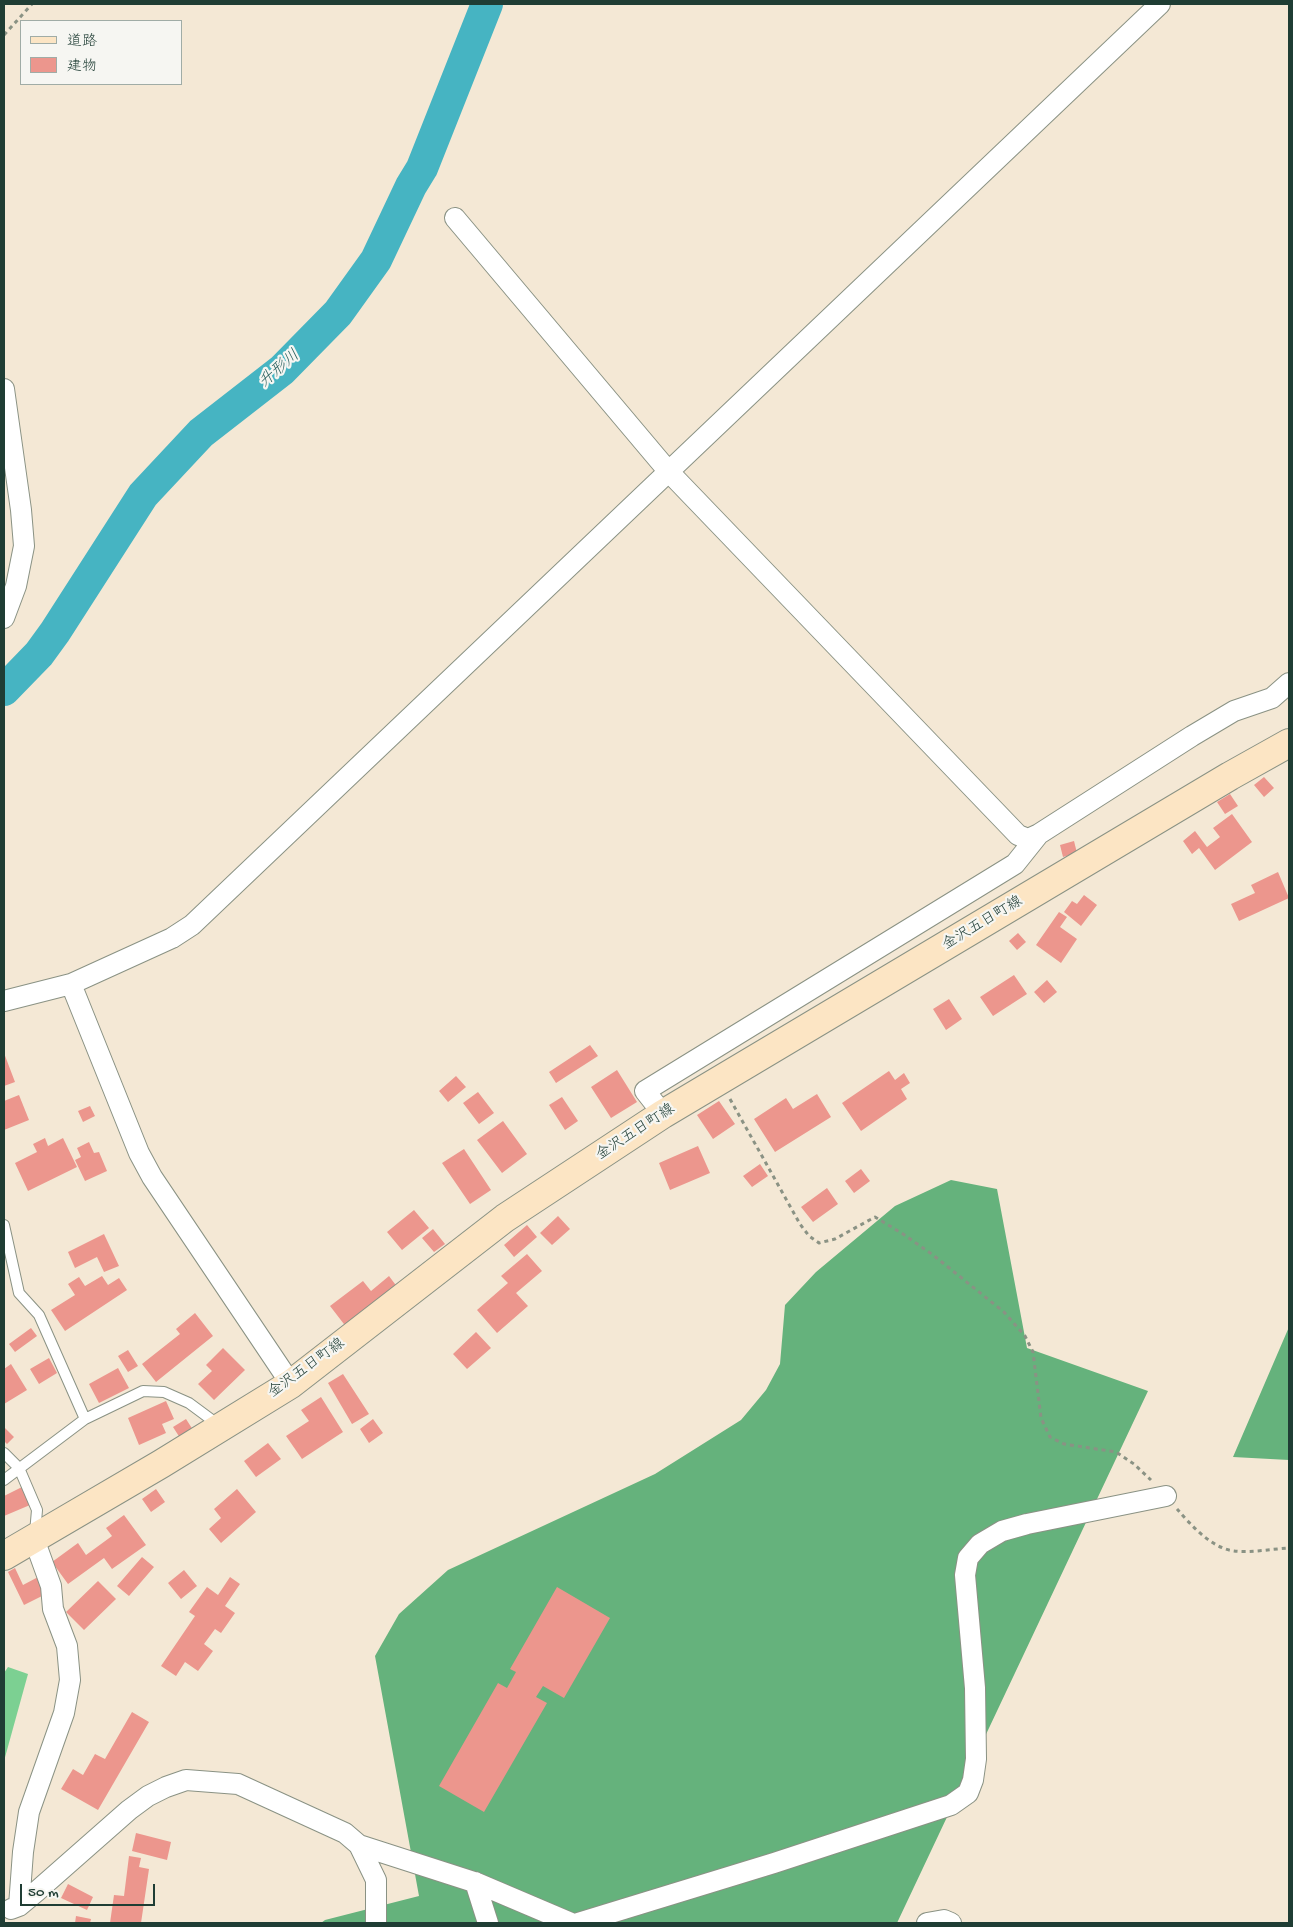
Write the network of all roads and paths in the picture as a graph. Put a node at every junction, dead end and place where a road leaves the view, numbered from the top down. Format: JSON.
{"nodes":[{"id":1,"x":32,"y":4,"type":"edge"},
{"id":2,"x":1160,"y":4,"type":"edge"},
{"id":3,"x":4,"y":34,"type":"edge"},
{"id":4,"x":455,"y":218,"type":"dead end"},
{"id":5,"x":4,"y":389,"type":"edge"},
{"id":6,"x":668,"y":472,"type":"junction"},
{"id":7,"x":4,"y":618,"type":"edge"},
{"id":8,"x":1289,"y":683,"type":"edge"},
{"id":9,"x":1289,"y":743,"type":"edge"},
{"id":10,"x":1039,"y":834,"type":"junction"},
{"id":11,"x":70,"y":984,"type":"junction"},
{"id":12,"x":4,"y":1001,"type":"edge"},
{"id":13,"x":720,"y":1081,"type":"junction"},
{"id":14,"x":662,"y":1114,"type":"junction"},
{"id":15,"x":4,"y":1225,"type":"edge"},
{"id":16,"x":291,"y":1384,"type":"junction"},
{"id":17,"x":85,"y":1419,"type":"junction"},
{"id":18,"x":221,"y":1426,"type":"junction"},
{"id":19,"x":4,"y":1453,"type":"edge"},
{"id":20,"x":19,"y":1468,"type":"junction"},
{"id":21,"x":4,"y":1480,"type":"edge"},
{"id":22,"x":1166,"y":1496,"type":"junction"},
{"id":23,"x":34,"y":1539,"type":"junction"},
{"id":24,"x":1289,"y":1548,"type":"edge"},
{"id":25,"x":4,"y":1556,"type":"edge"},
{"id":26,"x":359,"y":1845,"type":"junction"},
{"id":27,"x":475,"y":1882,"type":"junction"},
{"id":28,"x":13,"y":1911,"type":"edge"},
{"id":29,"x":376,"y":1923,"type":"edge"},
{"id":30,"x":488,"y":1923,"type":"edge"},
{"id":31,"x":571,"y":1923,"type":"edge"},
{"id":32,"x":578,"y":1923,"type":"edge"},
{"id":33,"x":928,"y":1923,"type":"edge"},
{"id":34,"x":951,"y":1923,"type":"edge"}],
"edges":[{"from":1,"to":3,"type":"path"},
{"from":2,"to":6,"type":"street"},
{"from":4,"to":6,"type":"street"},
{"from":5,"to":7,"type":"street"},
{"from":6,"to":10,"type":"street"},
{"from":6,"to":11,"type":"street"},
{"from":8,"to":10,"type":"street"},
{"from":9,"to":13,"type":"main road","name":"金沢五日町線"},
{"from":10,"to":14,"type":"street"},
{"from":11,"to":12,"type":"street"},
{"from":11,"to":16,"type":"street"},
{"from":13,"to":14,"type":"main road","name":"金沢五日町線"},
{"from":13,"to":22,"type":"path"},
{"from":14,"to":16,"type":"main road","name":"金沢五日町線"},
{"from":15,"to":17,"type":"lane"},
{"from":16,"to":18,"type":"main road","name":"金沢五日町線"},
{"from":17,"to":18,"type":"lane"},
{"from":17,"to":20,"type":"lane"},
{"from":18,"to":23,"type":"main road","name":"金沢五日町線"},
{"from":19,"to":20,"type":"lane"},
{"from":20,"to":21,"type":"lane"},
{"from":20,"to":23,"type":"lane"},
{"from":22,"to":24,"type":"path"},
{"from":22,"to":32,"type":"street"},
{"from":23,"to":25,"type":"main road","name":"金沢五日町線"},
{"from":23,"to":28,"type":"street"},
{"from":26,"to":27,"type":"street"},
{"from":26,"to":28,"type":"street"},
{"from":26,"to":29,"type":"street"},
{"from":27,"to":30,"type":"street"},
{"from":27,"to":31,"type":"street"},
{"from":33,"to":34,"type":"street"}]}
